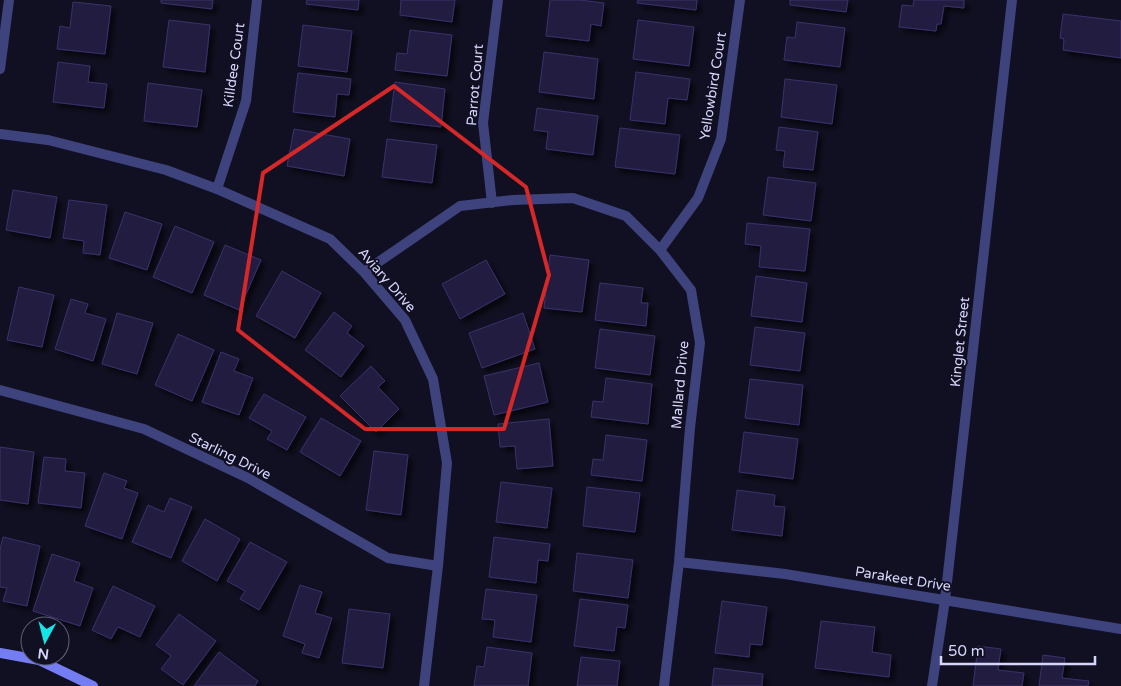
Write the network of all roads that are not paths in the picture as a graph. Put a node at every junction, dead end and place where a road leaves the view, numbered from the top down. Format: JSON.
{"nodes":[{"id":1,"x":8,"y":0,"type":"edge"},
{"id":2,"x":257,"y":0,"type":"edge"},
{"id":3,"x":498,"y":0,"type":"edge"},
{"id":4,"x":740,"y":0,"type":"edge"},
{"id":5,"x":1012,"y":0,"type":"edge"},
{"id":6,"x":0,"y":69,"type":"edge"},
{"id":7,"x":0,"y":134,"type":"edge"},
{"id":8,"x":217,"y":190,"type":"junction"},
{"id":9,"x":492,"y":203,"type":"junction"},
{"id":10,"x":660,"y":250,"type":"junction"},
{"id":11,"x":364,"y":272,"type":"junction"},
{"id":12,"x":0,"y":390,"type":"edge"},
{"id":13,"x":679,"y":562,"type":"junction"},
{"id":14,"x":438,"y":566,"type":"junction"},
{"id":15,"x":944,"y":600,"type":"junction"},
{"id":16,"x":1121,"y":629,"type":"edge"},
{"id":17,"x":0,"y":653,"type":"edge"},
{"id":18,"x":92,"y":686,"type":"edge"},
{"id":19,"x":424,"y":686,"type":"edge"},
{"id":20,"x":664,"y":686,"type":"edge"},
{"id":21,"x":932,"y":686,"type":"edge"}],
"edges":[{"from":1,"to":6,"type":"street"},
{"from":2,"to":8,"type":"street","name":"Killdee Court"},
{"from":3,"to":9,"type":"street","name":"Parrot Court"},
{"from":4,"to":10,"type":"street","name":"Yellowbird Court"},
{"from":5,"to":15,"type":"street","name":"Kinglet Street"},
{"from":7,"to":8,"type":"street","name":"Aviary Drive"},
{"from":8,"to":11,"type":"street","name":"Aviary Drive"},
{"from":9,"to":10,"type":"street","name":"Mallard Drive"},
{"from":9,"to":11,"type":"street","name":"Mallard Drive"},
{"from":10,"to":13,"type":"street","name":"Mallard Drive"},
{"from":11,"to":14,"type":"street","name":"Aviary Drive"},
{"from":12,"to":14,"type":"street","name":"Starling Drive"},
{"from":13,"to":15,"type":"street","name":"Parakeet Drive"},
{"from":13,"to":20,"type":"street","name":"Mallard Drive"},
{"from":14,"to":19,"type":"street","name":"Aviary Drive"},
{"from":15,"to":16,"type":"street","name":"Parakeet Drive"},
{"from":15,"to":21,"type":"street","name":"Kinglet Street"},
{"from":17,"to":18,"type":"street"}]}
